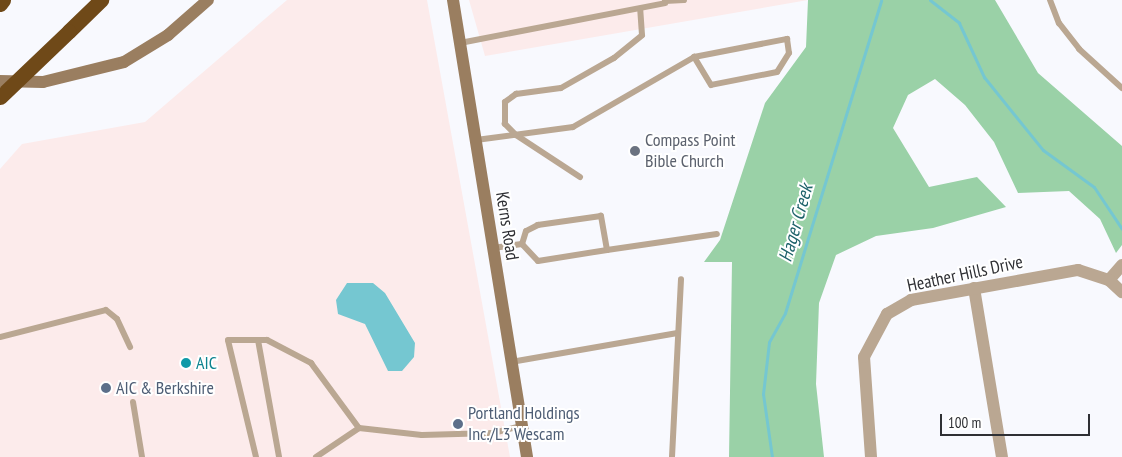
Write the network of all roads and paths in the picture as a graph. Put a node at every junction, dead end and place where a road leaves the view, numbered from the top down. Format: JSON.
{"nodes":[{"id":1,"x":3,"y":0,"type":"edge"},
{"id":2,"x":101,"y":0,"type":"edge"},
{"id":3,"x":208,"y":0,"type":"edge"},
{"id":4,"x":453,"y":0,"type":"edge"},
{"id":5,"x":684,"y":0,"type":"edge"},
{"id":6,"x":1050,"y":0,"type":"edge"},
{"id":7,"x":665,"y":1,"type":"edge"},
{"id":8,"x":0,"y":4,"type":"edge"},
{"id":9,"x":640,"y":9,"type":"junction"},
{"id":10,"x":460,"y":43,"type":"junction"},
{"id":11,"x":694,"y":56,"type":"junction"},
{"id":12,"x":0,"y":81,"type":"edge"},
{"id":13,"x":1122,"y":88,"type":"edge"},
{"id":14,"x":0,"y":97,"type":"edge"},
{"id":15,"x":516,"y":135,"type":"junction"},
{"id":16,"x":476,"y":140,"type":"junction"},
{"id":17,"x":580,"y":177,"type":"dead end"},
{"id":18,"x":717,"y":234,"type":"dead end"},
{"id":19,"x":522,"y":244,"type":"junction"},
{"id":20,"x":493,"y":248,"type":"junction"},
{"id":21,"x":607,"y":250,"type":"junction"},
{"id":22,"x":1122,"y":265,"type":"edge"},
{"id":23,"x":681,"y":279,"type":"dead end"},
{"id":24,"x":1109,"y":280,"type":"junction"},
{"id":25,"x":974,"y":288,"type":"junction"},
{"id":26,"x":1122,"y":292,"type":"edge"},
{"id":27,"x":678,"y":333,"type":"junction"},
{"id":28,"x":0,"y":337,"type":"edge"},
{"id":29,"x":258,"y":340,"type":"junction"},
{"id":30,"x":130,"y":347,"type":"dead end"},
{"id":31,"x":511,"y":362,"type":"junction"},
{"id":32,"x":133,"y":402,"type":"dead end"},
{"id":33,"x":522,"y":426,"type":"junction"},
{"id":34,"x":359,"y":428,"type":"junction"},
{"id":35,"x":142,"y":457,"type":"edge"},
{"id":36,"x":256,"y":457,"type":"edge"},
{"id":37,"x":278,"y":457,"type":"edge"},
{"id":38,"x":316,"y":457,"type":"edge"},
{"id":39,"x":527,"y":457,"type":"edge"},
{"id":40,"x":672,"y":457,"type":"edge"},
{"id":41,"x":871,"y":457,"type":"edge"},
{"id":42,"x":1002,"y":457,"type":"edge"}],
"edges":[{"from":1,"to":8,"type":"highway"},
{"from":2,"to":14,"type":"highway","bridge":true},
{"from":3,"to":12,"type":"street"},
{"from":4,"to":10,"type":"street","name":"Kerns Road"},
{"from":5,"to":7,"type":"lane"},
{"from":6,"to":13,"type":"lane"},
{"from":7,"to":9,"type":"lane"},
{"from":9,"to":10,"type":"lane"},
{"from":9,"to":15,"type":"lane"},
{"from":10,"to":16,"type":"street","name":"Kerns Road"},
{"from":11,"to":11,"type":"lane"},
{"from":11,"to":15,"type":"lane"},
{"from":15,"to":16,"type":"lane"},
{"from":15,"to":17,"type":"lane"},
{"from":16,"to":20,"type":"street","name":"Kerns Road"},
{"from":18,"to":21,"type":"lane"},
{"from":19,"to":20,"type":"lane"},
{"from":19,"to":21,"type":"lane"},
{"from":19,"to":21,"type":"lane"},
{"from":20,"to":31,"type":"street","name":"Kerns Road"},
{"from":22,"to":24,"type":"street"},
{"from":23,"to":27,"type":"lane"},
{"from":24,"to":25,"type":"street","name":"Heather Hills Drive"},
{"from":24,"to":26,"type":"street"},
{"from":25,"to":41,"type":"street","name":"Heather Hills Drive"},
{"from":25,"to":42,"type":"street"},
{"from":27,"to":31,"type":"lane"},
{"from":27,"to":40,"type":"lane"},
{"from":28,"to":30,"type":"lane"},
{"from":29,"to":34,"type":"lane"},
{"from":29,"to":36,"type":"lane"},
{"from":29,"to":37,"type":"lane"},
{"from":31,"to":33,"type":"street","name":"Kerns Road"},
{"from":32,"to":35,"type":"lane"},
{"from":33,"to":34,"type":"lane"},
{"from":33,"to":39,"type":"street","name":"Kerns Road"},
{"from":34,"to":38,"type":"lane"}]}
